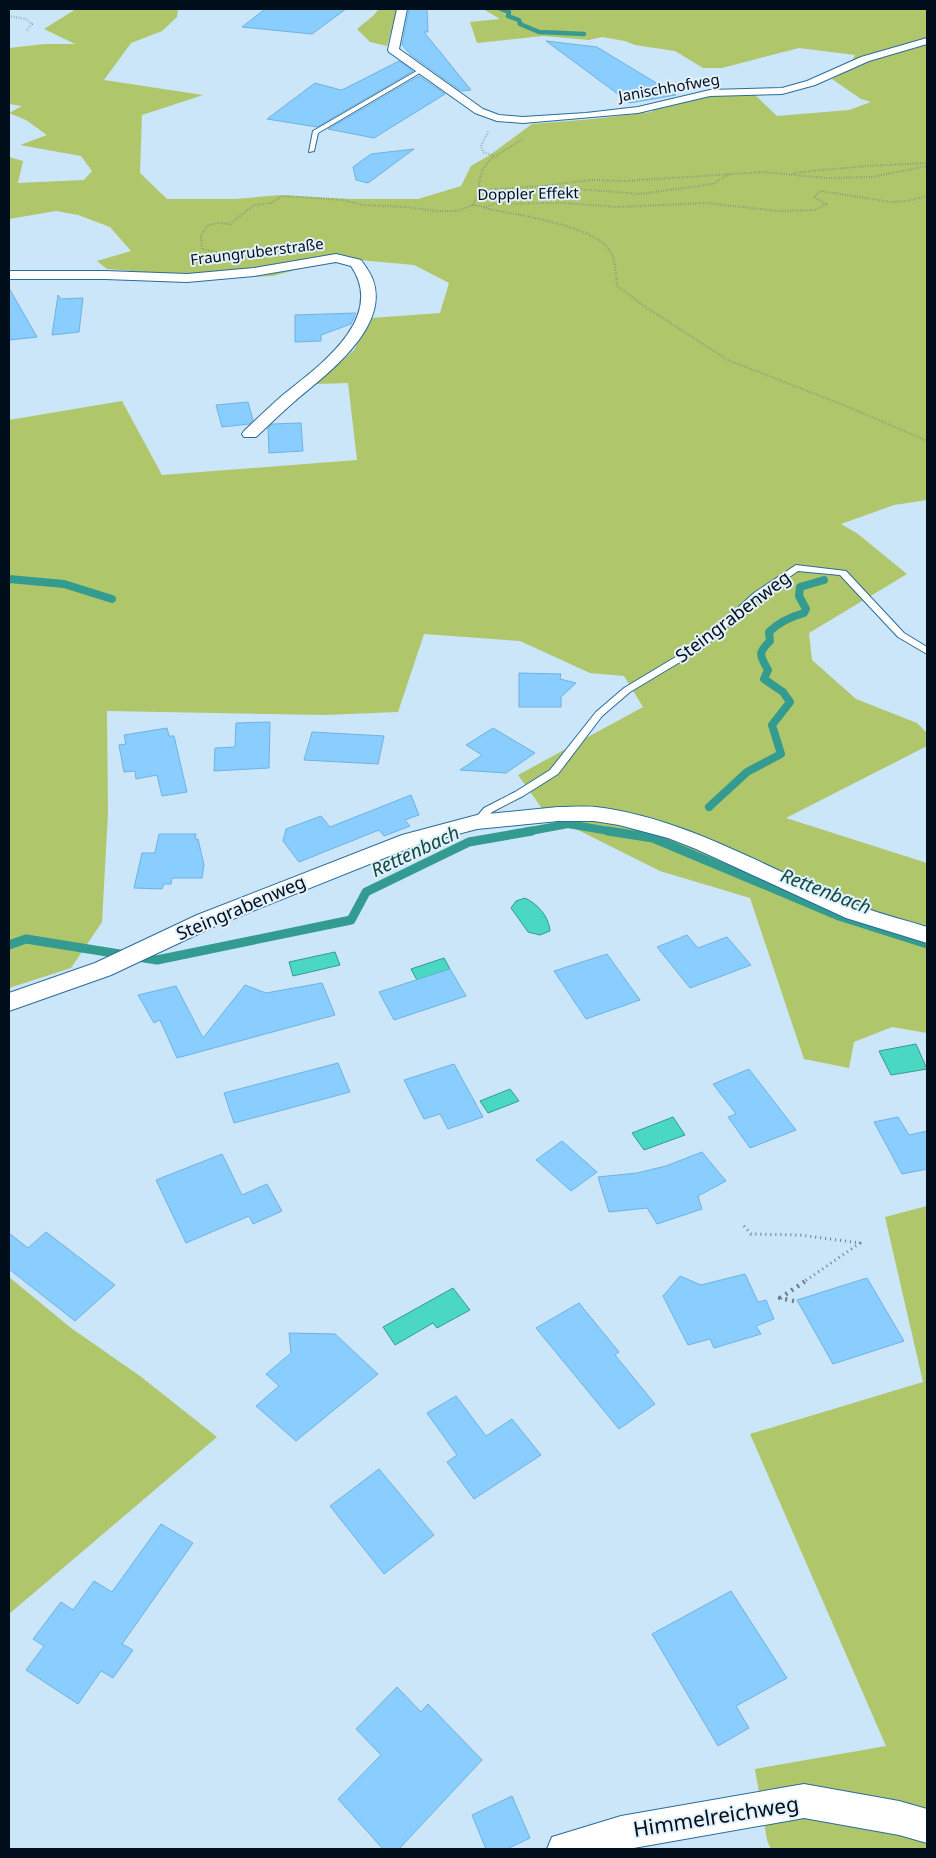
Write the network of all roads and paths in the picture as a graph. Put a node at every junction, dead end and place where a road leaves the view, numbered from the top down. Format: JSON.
{"nodes":[{"id":1,"x":402,"y":9,"type":"edge"},
{"id":2,"x":9,"y":16,"type":"edge"},
{"id":3,"x":28,"y":30,"type":"dead end"},
{"id":4,"x":927,"y":41,"type":"edge"},
{"id":5,"x":422,"y":70,"type":"junction"},
{"id":6,"x":499,"y":118,"type":"junction"},
{"id":7,"x":311,"y":151,"type":"dead end"},
{"id":8,"x":494,"y":156,"type":"dead end"},
{"id":9,"x":927,"y":165,"type":"edge"},
{"id":10,"x":730,"y":174,"type":"junction"},
{"id":11,"x":783,"y":174,"type":"junction"},
{"id":12,"x":542,"y":186,"type":"junction"},
{"id":13,"x":927,"y":196,"type":"edge"},
{"id":14,"x":473,"y":205,"type":"junction"},
{"id":15,"x":226,"y":254,"type":"dead end"},
{"id":16,"x":9,"y":275,"type":"edge"},
{"id":17,"x":250,"y":434,"type":"dead end"},
{"id":18,"x":927,"y":441,"type":"edge"},
{"id":19,"x":927,"y":650,"type":"edge"},
{"id":20,"x":477,"y":822,"type":"junction"},
{"id":21,"x":927,"y":935,"type":"edge"},
{"id":22,"x":9,"y":1002,"type":"edge"},
{"id":23,"x":744,"y":1226,"type":"dead end"},
{"id":24,"x":794,"y":1301,"type":"dead end"},
{"id":25,"x":927,"y":1826,"type":"edge"},
{"id":26,"x":564,"y":1849,"type":"edge"}],
"edges":[{"from":1,"to":5,"type":"street","name":"Janischhofweg"},
{"from":2,"to":3,"type":"path"},
{"from":4,"to":6,"type":"street","name":"Janischhofweg"},
{"from":5,"to":6,"type":"street","name":"Janischhofweg"},
{"from":5,"to":7,"type":"lane"},
{"from":6,"to":8,"type":"path"},
{"from":9,"to":11,"type":"path"},
{"from":9,"to":11,"type":"path"},
{"from":10,"to":11,"type":"path"},
{"from":10,"to":12,"type":"path"},
{"from":10,"to":12,"type":"path"},
{"from":12,"to":14,"type":"path"},
{"from":13,"to":14,"type":"path","name":"Doppler Effekt"},
{"from":14,"to":15,"type":"path","name":"Doppler Effekt"},
{"from":14,"to":18,"type":"path"},
{"from":16,"to":17,"type":"street","name":"Fraungruberstraße"},
{"from":19,"to":20,"type":"lane","name":"Steingrabenweg"},
{"from":20,"to":21,"type":"street","name":"Steingrabenweg"},
{"from":20,"to":22,"type":"street","name":"Steingrabenweg"},
{"from":23,"to":24,"type":"path"},
{"from":25,"to":26,"type":"street","name":"Himmelreichweg"}]}
